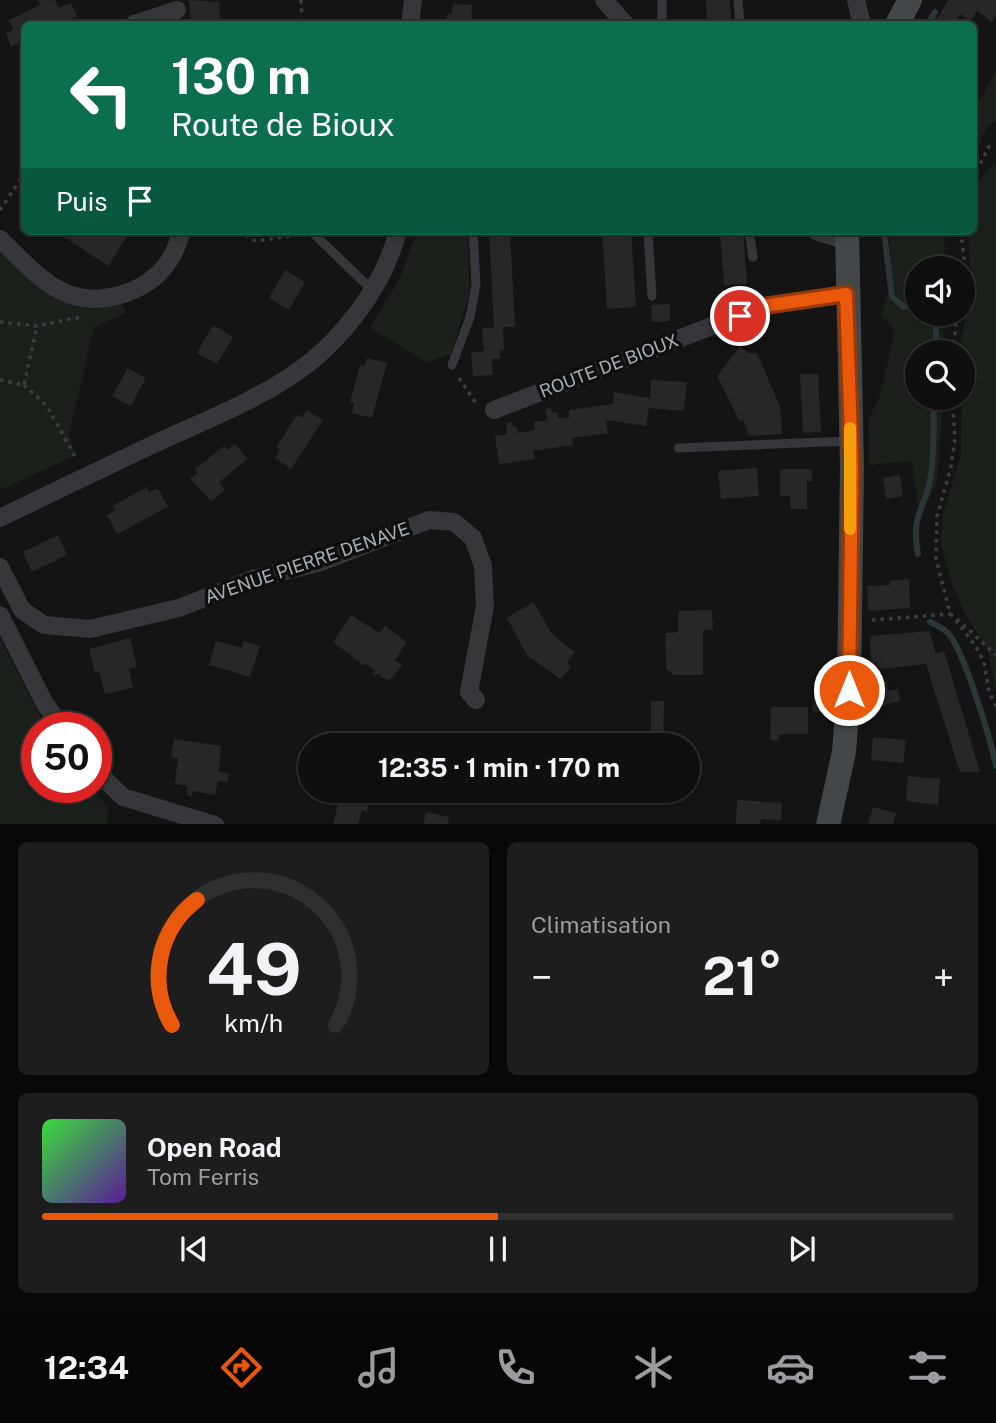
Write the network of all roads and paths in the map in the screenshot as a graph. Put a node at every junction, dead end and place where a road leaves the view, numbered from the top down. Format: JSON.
{"nodes":[{"id":1,"x":301,"y":0,"type":"edge"},
{"id":2,"x":604,"y":0,"type":"edge"},
{"id":3,"x":662,"y":0,"type":"edge"},
{"id":4,"x":738,"y":0,"type":"edge"},
{"id":5,"x":856,"y":0,"type":"edge"},
{"id":6,"x":910,"y":0,"type":"edge"},
{"id":7,"x":177,"y":11,"type":"edge"},
{"id":8,"x":302,"y":18,"type":"dead end"},
{"id":9,"x":144,"y":21,"type":"edge"},
{"id":10,"x":622,"y":21,"type":"edge"},
{"id":11,"x":662,"y":21,"type":"edge"},
{"id":12,"x":740,"y":21,"type":"edge"},
{"id":13,"x":861,"y":21,"type":"edge"},
{"id":14,"x":899,"y":21,"type":"edge"},
{"id":15,"x":991,"y":142,"type":"dead end"},
{"id":16,"x":977,"y":170,"type":"edge"},
{"id":17,"x":21,"y":178,"type":"edge"},
{"id":18,"x":0,"y":210,"type":"edge"},
{"id":19,"x":181,"y":235,"type":"edge"},
{"id":20,"x":245,"y":235,"type":"edge"},
{"id":21,"x":291,"y":235,"type":"edge"},
{"id":22,"x":315,"y":235,"type":"edge"},
{"id":23,"x":396,"y":235,"type":"edge"},
{"id":24,"x":473,"y":235,"type":"edge"},
{"id":25,"x":648,"y":235,"type":"edge"},
{"id":26,"x":750,"y":235,"type":"edge"},
{"id":27,"x":961,"y":235,"type":"edge"},
{"id":28,"x":847,"y":236,"type":"edge"},
{"id":29,"x":0,"y":239,"type":"edge"},
{"id":30,"x":964,"y":256,"type":"edge"},
{"id":31,"x":753,"y":257,"type":"dead end"},
{"id":32,"x":372,"y":290,"type":"junction"},
{"id":33,"x":846,"y":294,"type":"junction"},
{"id":34,"x":652,"y":296,"type":"dead end"},
{"id":35,"x":88,"y":314,"type":"dead end"},
{"id":36,"x":0,"y":322,"type":"edge"},
{"id":37,"x":37,"y":326,"type":"junction"},
{"id":38,"x":452,"y":365,"type":"joint"},
{"id":39,"x":0,"y":380,"type":"edge"},
{"id":40,"x":24,"y":385,"type":"junction"},
{"id":41,"x":494,"y":410,"type":"joint"},
{"id":42,"x":954,"y":410,"type":"edge"},
{"id":43,"x":851,"y":441,"type":"junction"},
{"id":44,"x":678,"y":448,"type":"dead end"},
{"id":45,"x":72,"y":450,"type":"dead end"},
{"id":46,"x":0,"y":518,"type":"edge"},
{"id":47,"x":0,"y":567,"type":"edge"},
{"id":48,"x":950,"y":613,"type":"junction"},
{"id":49,"x":0,"y":615,"type":"edge"},
{"id":50,"x":849,"y":622,"type":"junction"},
{"id":51,"x":996,"y":655,"type":"edge"},
{"id":52,"x":476,"y":701,"type":"dead end"},
{"id":53,"x":996,"y":706,"type":"edge"},
{"id":54,"x":51,"y":712,"type":"edge"},
{"id":55,"x":112,"y":786,"type":"edge"},
{"id":56,"x":215,"y":824,"type":"edge"},
{"id":57,"x":828,"y":824,"type":"edge"}],
"edges":[{"from":1,"to":8,"type":"path"},
{"from":2,"to":10,"type":"street"},
{"from":3,"to":11,"type":"lane"},
{"from":4,"to":12,"type":"lane"},
{"from":5,"to":13,"type":"street"},
{"from":6,"to":14,"type":"main road"},
{"from":7,"to":9,"type":"street"},
{"from":15,"to":16,"type":"path"},
{"from":17,"to":18,"type":"path"},
{"from":19,"to":29,"type":"street"},
{"from":20,"to":21,"type":"path"},
{"from":22,"to":32,"type":"lane"},
{"from":23,"to":32,"type":"street"},
{"from":24,"to":38,"type":"lane"},
{"from":25,"to":34,"type":"lane"},
{"from":26,"to":31,"type":"lane"},
{"from":27,"to":30,"type":"path"},
{"from":28,"to":33,"type":"main road"},
{"from":32,"to":46,"type":"street"},
{"from":33,"to":41,"type":"street","name":"ROUTE DE BIOUX"},
{"from":33,"to":43,"type":"main road"},
{"from":35,"to":37,"type":"path"},
{"from":36,"to":37,"type":"path"},
{"from":37,"to":40,"type":"path"},
{"from":38,"to":41,"type":"path"},
{"from":39,"to":40,"type":"path"},
{"from":40,"to":45,"type":"path"},
{"from":42,"to":48,"type":"path"},
{"from":43,"to":44,"type":"lane"},
{"from":43,"to":50,"type":"main road"},
{"from":47,"to":52,"type":"street","name":"AVENUE PIERRE DENAVE"},
{"from":48,"to":50,"type":"path"},
{"from":48,"to":51,"type":"path"},
{"from":48,"to":53,"type":"path"},
{"from":49,"to":54,"type":"street"},
{"from":50,"to":57,"type":"main road"},
{"from":55,"to":56,"type":"street"}]}
